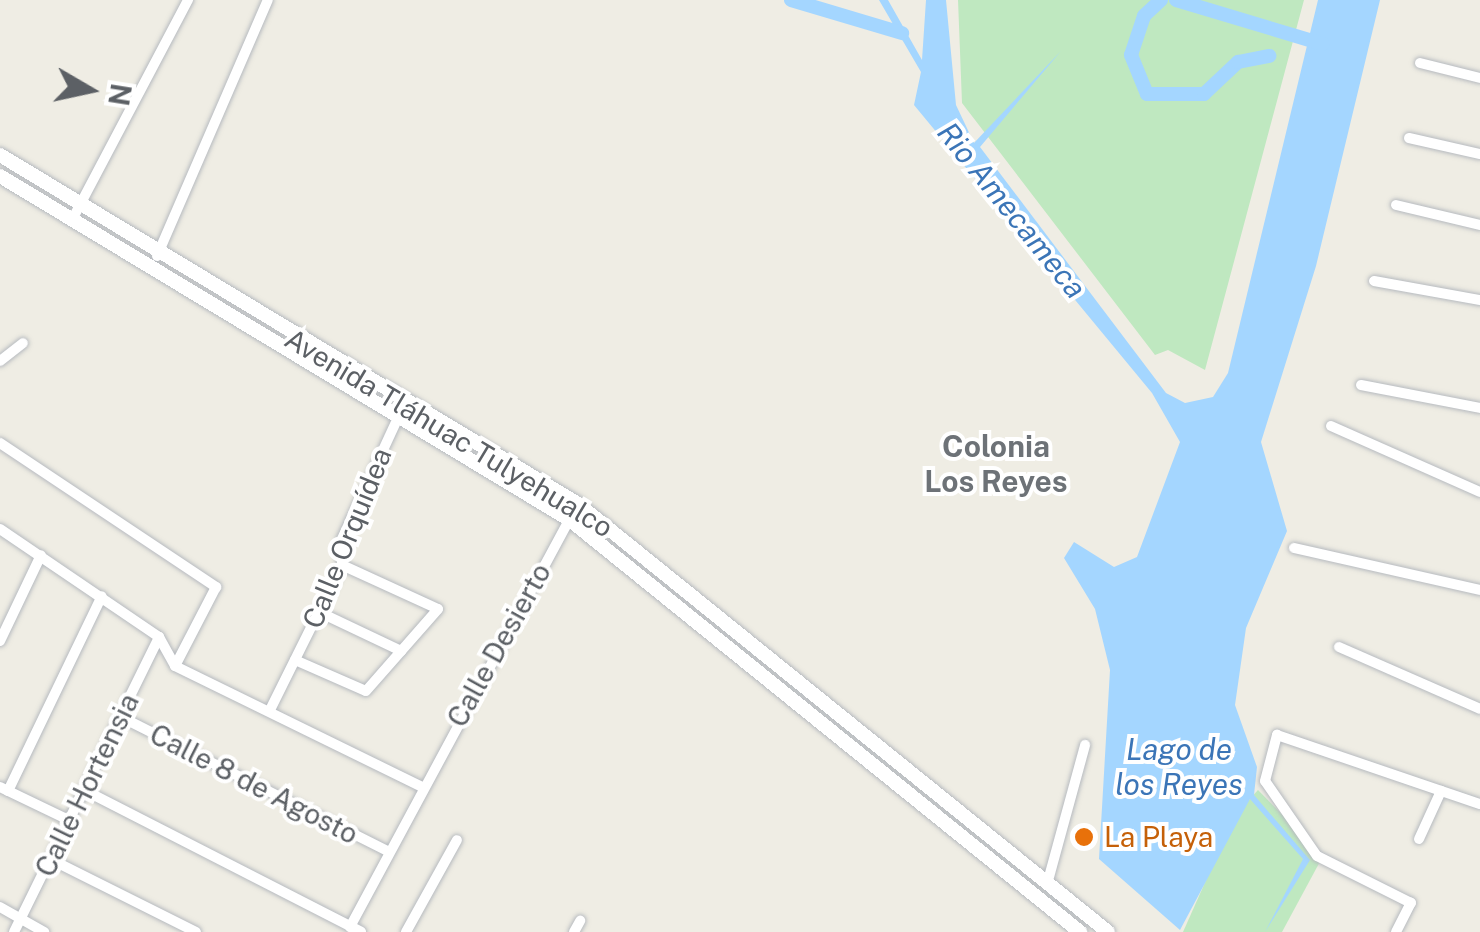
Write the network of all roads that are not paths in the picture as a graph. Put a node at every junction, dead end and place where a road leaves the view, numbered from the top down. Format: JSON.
{"nodes":[{"id":1,"x":188,"y":0,"type":"edge"},
{"id":2,"x":268,"y":0,"type":"edge"},
{"id":3,"x":1420,"y":63,"type":"dead end"},
{"id":4,"x":1480,"y":78,"type":"edge"},
{"id":5,"x":1409,"y":138,"type":"dead end"},
{"id":6,"x":1480,"y":154,"type":"edge"},
{"id":7,"x":0,"y":155,"type":"edge"},
{"id":8,"x":0,"y":176,"type":"edge"},
{"id":9,"x":81,"y":205,"type":"junction"},
{"id":10,"x":1396,"y":205,"type":"dead end"},
{"id":11,"x":72,"y":220,"type":"junction"},
{"id":12,"x":1480,"y":225,"type":"edge"},
{"id":13,"x":156,"y":256,"type":"junction"},
{"id":14,"x":1374,"y":281,"type":"dead end"},
{"id":15,"x":1480,"y":300,"type":"edge"},
{"id":16,"x":286,"y":342,"type":"junction"},
{"id":17,"x":23,"y":344,"type":"dead end"},
{"id":18,"x":0,"y":361,"type":"edge"},
{"id":19,"x":1361,"y":385,"type":"dead end"},
{"id":20,"x":1480,"y":408,"type":"edge"},
{"id":21,"x":397,"y":420,"type":"junction"},
{"id":22,"x":1331,"y":426,"type":"dead end"},
{"id":23,"x":463,"y":436,"type":"junction"},
{"id":24,"x":1,"y":446,"type":"edge"},
{"id":25,"x":454,"y":452,"type":"junction"},
{"id":26,"x":530,"y":475,"type":"junction"},
{"id":27,"x":521,"y":490,"type":"junction"},
{"id":28,"x":1480,"y":492,"type":"edge"},
{"id":29,"x":578,"y":504,"type":"junction"},
{"id":30,"x":570,"y":520,"type":"junction"},
{"id":31,"x":0,"y":528,"type":"edge"},
{"id":32,"x":1294,"y":548,"type":"dead end"},
{"id":33,"x":41,"y":555,"type":"junction"},
{"id":34,"x":656,"y":563,"type":"junction"},
{"id":35,"x":342,"y":565,"type":"junction"},
{"id":36,"x":643,"y":578,"type":"junction"},
{"id":37,"x":1480,"y":589,"type":"edge"},
{"id":38,"x":102,"y":596,"type":"junction"},
{"id":39,"x":319,"y":612,"type":"junction"},
{"id":40,"x":731,"y":624,"type":"junction"},
{"id":41,"x":2,"y":633,"type":"edge"},
{"id":42,"x":160,"y":638,"type":"junction"},
{"id":43,"x":721,"y":640,"type":"junction"},
{"id":44,"x":1339,"y":647,"type":"dead end"},
{"id":45,"x":401,"y":651,"type":"junction"},
{"id":46,"x":295,"y":660,"type":"junction"},
{"id":47,"x":175,"y":666,"type":"junction"},
{"id":48,"x":1480,"y":709,"type":"edge"},
{"id":49,"x":270,"y":710,"type":"junction"},
{"id":50,"x":121,"y":717,"type":"junction"},
{"id":51,"x":1085,"y":745,"type":"dead end"},
{"id":52,"x":420,"y":786,"type":"junction"},
{"id":53,"x":4,"y":789,"type":"edge"},
{"id":54,"x":86,"y":791,"type":"junction"},
{"id":55,"x":1441,"y":791,"type":"junction"},
{"id":56,"x":1480,"y":804,"type":"edge"},
{"id":57,"x":71,"y":821,"type":"junction"},
{"id":58,"x":457,"y":840,"type":"dead end"},
{"id":59,"x":1420,"y":840,"type":"dead end"},
{"id":60,"x":387,"y":852,"type":"junction"},
{"id":61,"x":52,"y":860,"type":"junction"},
{"id":62,"x":1049,"y":877,"type":"junction"},
{"id":63,"x":0,"y":907,"type":"edge"},
{"id":64,"x":21,"y":919,"type":"junction"},
{"id":65,"x":356,"y":929,"type":"edge"},
{"id":66,"x":14,"y":932,"type":"edge"},
{"id":67,"x":44,"y":932,"type":"edge"},
{"id":68,"x":196,"y":932,"type":"edge"},
{"id":69,"x":406,"y":932,"type":"edge"},
{"id":70,"x":1080,"y":932,"type":"edge"},
{"id":71,"x":1108,"y":932,"type":"edge"},
{"id":72,"x":1396,"y":932,"type":"edge"}],
"edges":[{"from":1,"to":9,"type":"street"},
{"from":2,"to":13,"type":"street"},
{"from":3,"to":4,"type":"street"},
{"from":5,"to":6,"type":"street"},
{"from":7,"to":9,"type":"main road","name":"Avenida Tláhuac Tulyehualco"},
{"from":8,"to":11,"type":"main road","name":"Avenida Tláhuac Tulyehualco"},
{"from":9,"to":11,"type":"street"},
{"from":9,"to":13,"type":"main road","name":"Avenida Tláhuac Tulyehualco"},
{"from":10,"to":12,"type":"street"},
{"from":11,"to":16,"type":"main road","name":"Avenida Tláhuac Tulyehualco"},
{"from":13,"to":16,"type":"main road","name":"Avenida Tláhuac Tulyehualco"},
{"from":14,"to":15,"type":"street"},
{"from":16,"to":21,"type":"main road","name":"Avenida Tláhuac Tulyehualco"},
{"from":16,"to":23,"type":"main road","name":"Avenida Tláhuac Tulyehualco"},
{"from":17,"to":18,"type":"street"},
{"from":19,"to":20,"type":"street"},
{"from":21,"to":25,"type":"main road","name":"Avenida Tláhuac Tulyehualco"},
{"from":21,"to":35,"type":"street","name":"Calle Orquídea"},
{"from":22,"to":28,"type":"street"},
{"from":23,"to":25,"type":"main road"},
{"from":23,"to":26,"type":"main road","name":"Avenida Tláhuac Tulyehualco"},
{"from":24,"to":47,"type":"street"},
{"from":25,"to":27,"type":"main road","name":"Avenida Tláhuac Tulyehualco"},
{"from":26,"to":27,"type":"main road"},
{"from":26,"to":29,"type":"main road","name":"Avenida Tláhuac Tulyehualco"},
{"from":27,"to":30,"type":"main road","name":"Avenida Tláhuac Tulyehualco"},
{"from":29,"to":30,"type":"street","name":"Calle Desierto"},
{"from":29,"to":34,"type":"main road","name":"Avenida Tláhuac Tulyehualco"},
{"from":30,"to":36,"type":"main road","name":"Avenida Tláhuac Tulyehualco"},
{"from":30,"to":52,"type":"street","name":"Calle Desierto"},
{"from":31,"to":33,"type":"street"},
{"from":32,"to":37,"type":"street"},
{"from":33,"to":38,"type":"street"},
{"from":33,"to":41,"type":"street"},
{"from":34,"to":36,"type":"main road"},
{"from":34,"to":40,"type":"main road","name":"Avenida Tláhuac Tulyehualco"},
{"from":35,"to":39,"type":"street","name":"Calle Orquídea"},
{"from":35,"to":45,"type":"street"},
{"from":36,"to":43,"type":"main road","name":"Avenida Tláhuac Tulyehualco"},
{"from":38,"to":42,"type":"street"},
{"from":38,"to":53,"type":"street"},
{"from":39,"to":45,"type":"street"},
{"from":39,"to":46,"type":"street","name":"Calle Orquídea"},
{"from":40,"to":43,"type":"main road"},
{"from":40,"to":62,"type":"main road","name":"Avenida Tláhuac Tulyehualco"},
{"from":42,"to":47,"type":"street"},
{"from":42,"to":50,"type":"street","name":"Calle Hortensia"},
{"from":43,"to":70,"type":"main road","name":"Avenida Tláhuac Tulyehualco"},
{"from":44,"to":48,"type":"street"},
{"from":45,"to":46,"type":"street"},
{"from":46,"to":49,"type":"street","name":"Calle Orquídea"},
{"from":47,"to":49,"type":"street"},
{"from":49,"to":52,"type":"street"},
{"from":50,"to":54,"type":"street","name":"Calle Hortensia"},
{"from":50,"to":60,"type":"street","name":"Calle 8 de Agosto"},
{"from":51,"to":62,"type":"street"},
{"from":52,"to":60,"type":"street","name":"Calle Desierto"},
{"from":53,"to":57,"type":"street"},
{"from":54,"to":57,"type":"street","name":"Calle Hortensia"},
{"from":54,"to":65,"type":"street"},
{"from":55,"to":56,"type":"street"},
{"from":55,"to":59,"type":"street"},
{"from":55,"to":72,"type":"street"},
{"from":57,"to":61,"type":"street","name":"Calle Hortensia"},
{"from":58,"to":69,"type":"street"},
{"from":60,"to":65,"type":"street","name":"Calle Desierto"},
{"from":61,"to":64,"type":"street","name":"Calle Hortensia"},
{"from":61,"to":68,"type":"street"},
{"from":62,"to":71,"type":"main road","name":"Avenida Tláhuac Tulyehualco"},
{"from":63,"to":64,"type":"street"},
{"from":64,"to":66,"type":"street","name":"Calle Hortensia"},
{"from":64,"to":67,"type":"street"}]}
